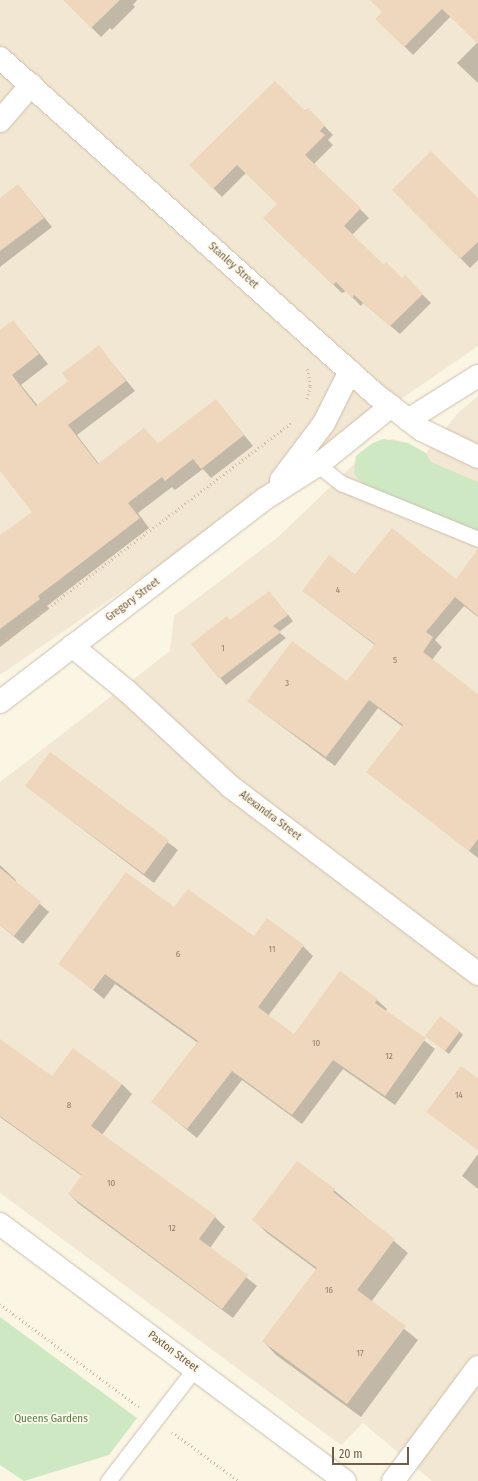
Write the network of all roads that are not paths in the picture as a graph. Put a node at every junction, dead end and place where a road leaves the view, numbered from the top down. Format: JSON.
{"nodes":[{"id":1,"x":0,"y":58,"type":"edge"},
{"id":2,"x":31,"y":85,"type":"junction"},
{"id":3,"x":0,"y":121,"type":"edge"},
{"id":4,"x":350,"y":371,"type":"junction"},
{"id":5,"x":478,"y":376,"type":"edge"},
{"id":6,"x":391,"y":406,"type":"junction"},
{"id":7,"x":408,"y":420,"type":"junction"},
{"id":8,"x":478,"y":457,"type":"edge"},
{"id":9,"x":318,"y":465,"type":"junction"},
{"id":10,"x":266,"y":498,"type":"junction"},
{"id":11,"x":478,"y":539,"type":"edge"},
{"id":12,"x":72,"y":646,"type":"junction"},
{"id":13,"x":0,"y":702,"type":"edge"},
{"id":14,"x":478,"y":974,"type":"edge"},
{"id":15,"x":0,"y":1224,"type":"edge"},
{"id":16,"x":478,"y":1367,"type":"edge"},
{"id":17,"x":195,"y":1368,"type":"junction"},
{"id":18,"x":108,"y":1481,"type":"edge"},
{"id":19,"x":345,"y":1481,"type":"edge"},
{"id":20,"x":393,"y":1481,"type":"edge"}],
"edges":[{"from":1,"to":2,"type":"street","name":"Stanley Street"},
{"from":2,"to":3,"type":"street"},
{"from":2,"to":4,"type":"street","name":"Stanley Street"},
{"from":4,"to":6,"type":"street","name":"Stanley Street"},
{"from":4,"to":10,"type":"street","name":"Gregory Street"},
{"from":5,"to":7,"type":"street"},
{"from":6,"to":7,"type":"street","name":"Stanley Street"},
{"from":6,"to":9,"type":"street","name":"Gregory Street"},
{"from":7,"to":8,"type":"street","name":"Stanley Street"},
{"from":9,"to":10,"type":"street","name":"Gregory Street"},
{"from":9,"to":11,"type":"lane"},
{"from":10,"to":12,"type":"street","name":"Gregory Street"},
{"from":12,"to":13,"type":"street","name":"Gregory Street"},
{"from":12,"to":14,"type":"street","name":"Alexandra Street"},
{"from":15,"to":17,"type":"street","name":"Paxton Street"},
{"from":16,"to":20,"type":"street"},
{"from":17,"to":18,"type":"lane"},
{"from":17,"to":19,"type":"street","name":"Paxton Street"}]}
